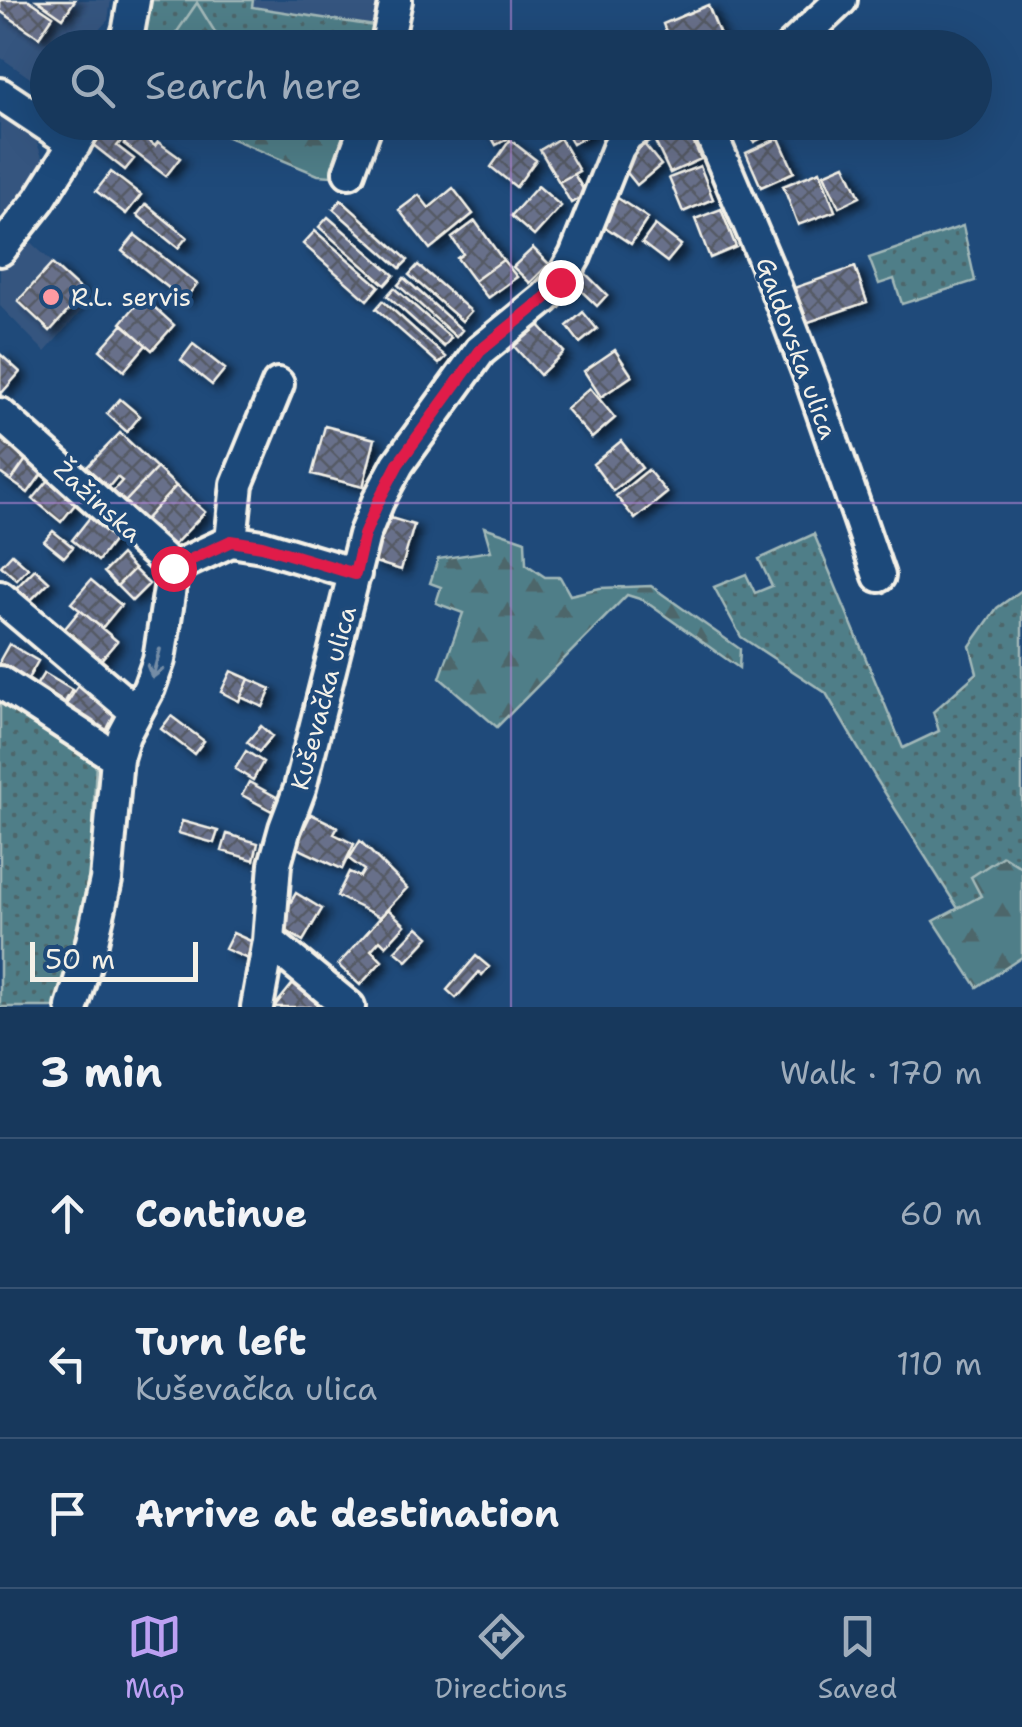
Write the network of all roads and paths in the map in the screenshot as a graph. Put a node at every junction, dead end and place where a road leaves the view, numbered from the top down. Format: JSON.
{"nodes":[{"id":1,"x":134,"y":0,"type":"edge"},
{"id":2,"x":396,"y":0,"type":"edge"},
{"id":3,"x":841,"y":0,"type":"edge"},
{"id":4,"x":127,"y":30,"type":"edge"},
{"id":5,"x":390,"y":30,"type":"edge"},
{"id":6,"x":809,"y":30,"type":"edge"},
{"id":7,"x":0,"y":94,"type":"edge"},
{"id":8,"x":30,"y":109,"type":"edge"},
{"id":9,"x":77,"y":140,"type":"edge"},
{"id":10,"x":361,"y":140,"type":"edge"},
{"id":11,"x":624,"y":140,"type":"edge"},
{"id":12,"x":714,"y":140,"type":"edge"},
{"id":13,"x":349,"y":172,"type":"dead end"},
{"id":14,"x":0,"y":250,"type":"edge"},
{"id":15,"x":278,"y":384,"type":"dead end"},
{"id":16,"x":0,"y":414,"type":"edge"},
{"id":17,"x":231,"y":541,"type":"junction"},
{"id":18,"x":173,"y":568,"type":"junction"},
{"id":19,"x":355,"y":574,"type":"junction"},
{"id":20,"x":879,"y":576,"type":"dead end"},
{"id":21,"x":0,"y":597,"type":"edge"},
{"id":22,"x":0,"y":682,"type":"edge"},
{"id":23,"x":136,"y":712,"type":"junction"},
{"id":24,"x":118,"y":758,"type":"junction"},
{"id":25,"x":269,"y":941,"type":"junction"},
{"id":26,"x":72,"y":1007,"type":"edge"},
{"id":27,"x":257,"y":1007,"type":"edge"},
{"id":28,"x":349,"y":1007,"type":"edge"}],
"edges":[{"from":1,"to":4,"type":"street"},
{"from":2,"to":5,"type":"street"},
{"from":3,"to":6,"type":"street"},
{"from":7,"to":8,"type":"street"},
{"from":9,"to":14,"type":"street"},
{"from":10,"to":13,"type":"street"},
{"from":11,"to":19,"type":"street","name":"Kuševačka ulica"},
{"from":12,"to":20,"type":"street","name":"Galdovska ulica"},
{"from":15,"to":17,"type":"street"},
{"from":16,"to":18,"type":"street","name":"Žažinska"},
{"from":17,"to":18,"type":"street"},
{"from":17,"to":19,"type":"street"},
{"from":18,"to":23,"type":"street","one_way":true},
{"from":19,"to":25,"type":"street","name":"Kuševačka ulica"},
{"from":21,"to":23,"type":"street"},
{"from":22,"to":24,"type":"street"},
{"from":23,"to":24,"type":"street"},
{"from":24,"to":26,"type":"street"},
{"from":25,"to":27,"type":"street","name":"Kuševačka ulica"},
{"from":25,"to":28,"type":"street"}]}
